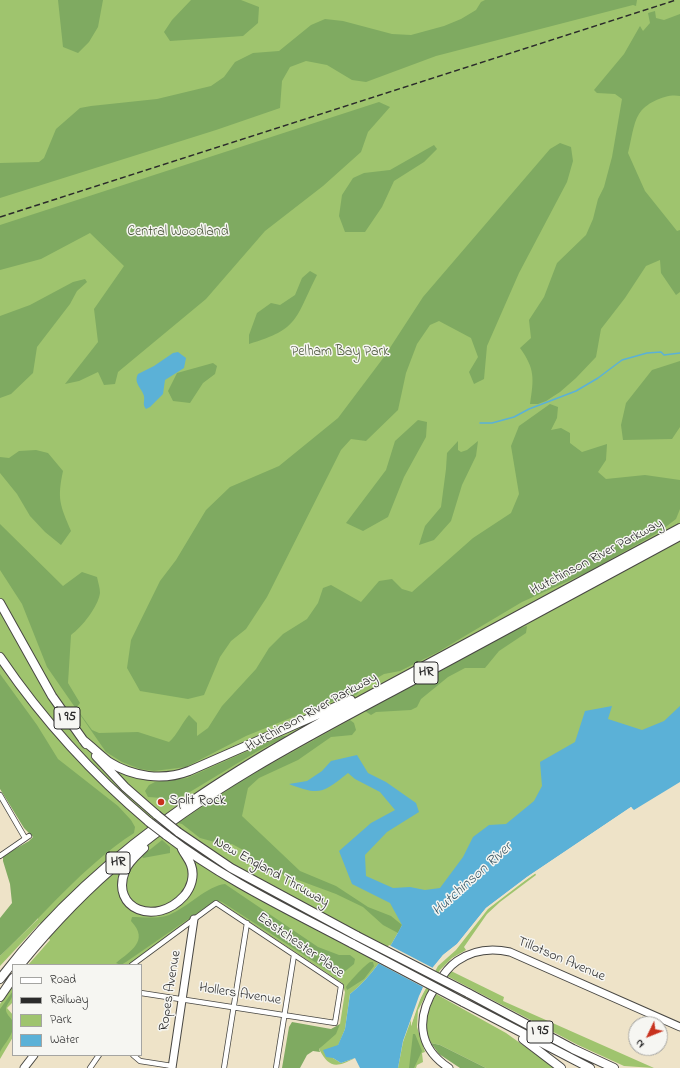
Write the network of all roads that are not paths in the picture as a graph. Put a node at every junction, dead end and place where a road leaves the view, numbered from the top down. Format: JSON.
{"nodes":[{"id":1,"x":680,"y":528,"type":"edge"},
{"id":2,"x":680,"y":536,"type":"edge"},
{"id":3,"x":0,"y":603,"type":"edge"},
{"id":4,"x":0,"y":657,"type":"edge"},
{"id":5,"x":366,"y":697,"type":"junction"},
{"id":6,"x":83,"y":740,"type":"junction"},
{"id":7,"x":0,"y":795,"type":"edge"},
{"id":8,"x":167,"y":826,"type":"junction"},
{"id":9,"x":180,"y":847,"type":"junction"},
{"id":10,"x":0,"y":856,"type":"edge"},
{"id":11,"x":194,"y":919,"type":"junction"},
{"id":12,"x":247,"y":923,"type":"junction"},
{"id":13,"x":36,"y":936,"type":"junction"},
{"id":14,"x":294,"y":955,"type":"junction"},
{"id":15,"x":13,"y":964,"type":"edge"},
{"id":16,"x":21,"y":964,"type":"edge"},
{"id":17,"x":133,"y":964,"type":"edge"},
{"id":18,"x":12,"y":965,"type":"edge"},
{"id":19,"x":0,"y":970,"type":"edge"},
{"id":20,"x":12,"y":974,"type":"edge"},
{"id":21,"x":0,"y":979,"type":"edge"},
{"id":22,"x":12,"y":980,"type":"edge"},
{"id":23,"x":0,"y":990,"type":"edge"},
{"id":24,"x":142,"y":993,"type":"edge"},
{"id":25,"x":0,"y":998,"type":"edge"},
{"id":26,"x":183,"y":999,"type":"junction"},
{"id":27,"x":234,"y":1008,"type":"junction"},
{"id":28,"x":284,"y":1016,"type":"junction"},
{"id":29,"x":335,"y":1023,"type":"joint"},
{"id":30,"x":680,"y":1027,"type":"edge"},
{"id":31,"x":516,"y":1031,"type":"junction"},
{"id":32,"x":33,"y":1056,"type":"edge"},
{"id":33,"x":98,"y":1056,"type":"edge"},
{"id":34,"x":135,"y":1056,"type":"edge"},
{"id":35,"x":172,"y":1067,"type":"edge"},
{"id":36,"x":24,"y":1068,"type":"edge"},
{"id":37,"x":90,"y":1068,"type":"edge"},
{"id":38,"x":224,"y":1068,"type":"edge"},
{"id":39,"x":276,"y":1068,"type":"edge"},
{"id":40,"x":449,"y":1068,"type":"edge"},
{"id":41,"x":561,"y":1068,"type":"edge"},
{"id":42,"x":590,"y":1068,"type":"edge"},
{"id":43,"x":614,"y":1068,"type":"edge"}],
"edges":[{"from":1,"to":5,"type":"highway","name":"Hutchinson River Parkway","number":"HR"},
{"from":2,"to":8,"type":"highway","name":"Hutchinson River Parkway","number":"HR"},
{"from":3,"to":6,"type":"highway","name":"New England Thruway","number":"I 95"},
{"from":4,"to":9,"type":"highway","name":"New England Thruway","number":"I 95","bridge":true},
{"from":5,"to":6,"type":"highway"},
{"from":5,"to":13,"type":"highway","name":"Hutchinson River Parkway","number":"HR"},
{"from":6,"to":43,"type":"highway","name":"New England Thruway","number":"I 95","bridge":true},
{"from":7,"to":10,"type":"street"},
{"from":8,"to":9,"type":"highway"},
{"from":8,"to":16,"type":"highway","name":"Hutchinson River Parkway","number":"HR"},
{"from":9,"to":31,"type":"highway","name":"New England Thruway","number":"I 95","bridge":true},
{"from":11,"to":12,"type":"street","name":"Eastchester Place"},
{"from":11,"to":17,"type":"street"},
{"from":11,"to":26,"type":"street","name":"Ropes Avenue"},
{"from":12,"to":14,"type":"street","name":"Eastchester Place"},
{"from":12,"to":27,"type":"street"},
{"from":13,"to":15,"type":"highway","name":"Hutchinson River Parkway"},
{"from":13,"to":19,"type":"highway"},
{"from":14,"to":28,"type":"street"},
{"from":14,"to":29,"type":"street","name":"Eastchester Place"},
{"from":18,"to":21,"type":"highway","name":"Hutchinson River Parkway"},
{"from":20,"to":23,"type":"highway"},
{"from":22,"to":25,"type":"highway"},
{"from":24,"to":26,"type":"street","name":"Hollers Avenue"},
{"from":26,"to":27,"type":"street","name":"Hollers Avenue"},
{"from":26,"to":35,"type":"street","name":"Ropes Avenue"},
{"from":27,"to":28,"type":"street","name":"Hollers Avenue"},
{"from":27,"to":38,"type":"street"},
{"from":28,"to":29,"type":"street","name":"Hollers Avenue"},
{"from":28,"to":39,"type":"street"},
{"from":30,"to":40,"type":"street","name":"Tillotson Avenue"},
{"from":31,"to":41,"type":"highway"},
{"from":31,"to":42,"type":"highway","name":"New England Thruway","number":"I 95"},
{"from":32,"to":36,"type":"street"},
{"from":33,"to":37,"type":"street"},
{"from":34,"to":35,"type":"street"}]}
